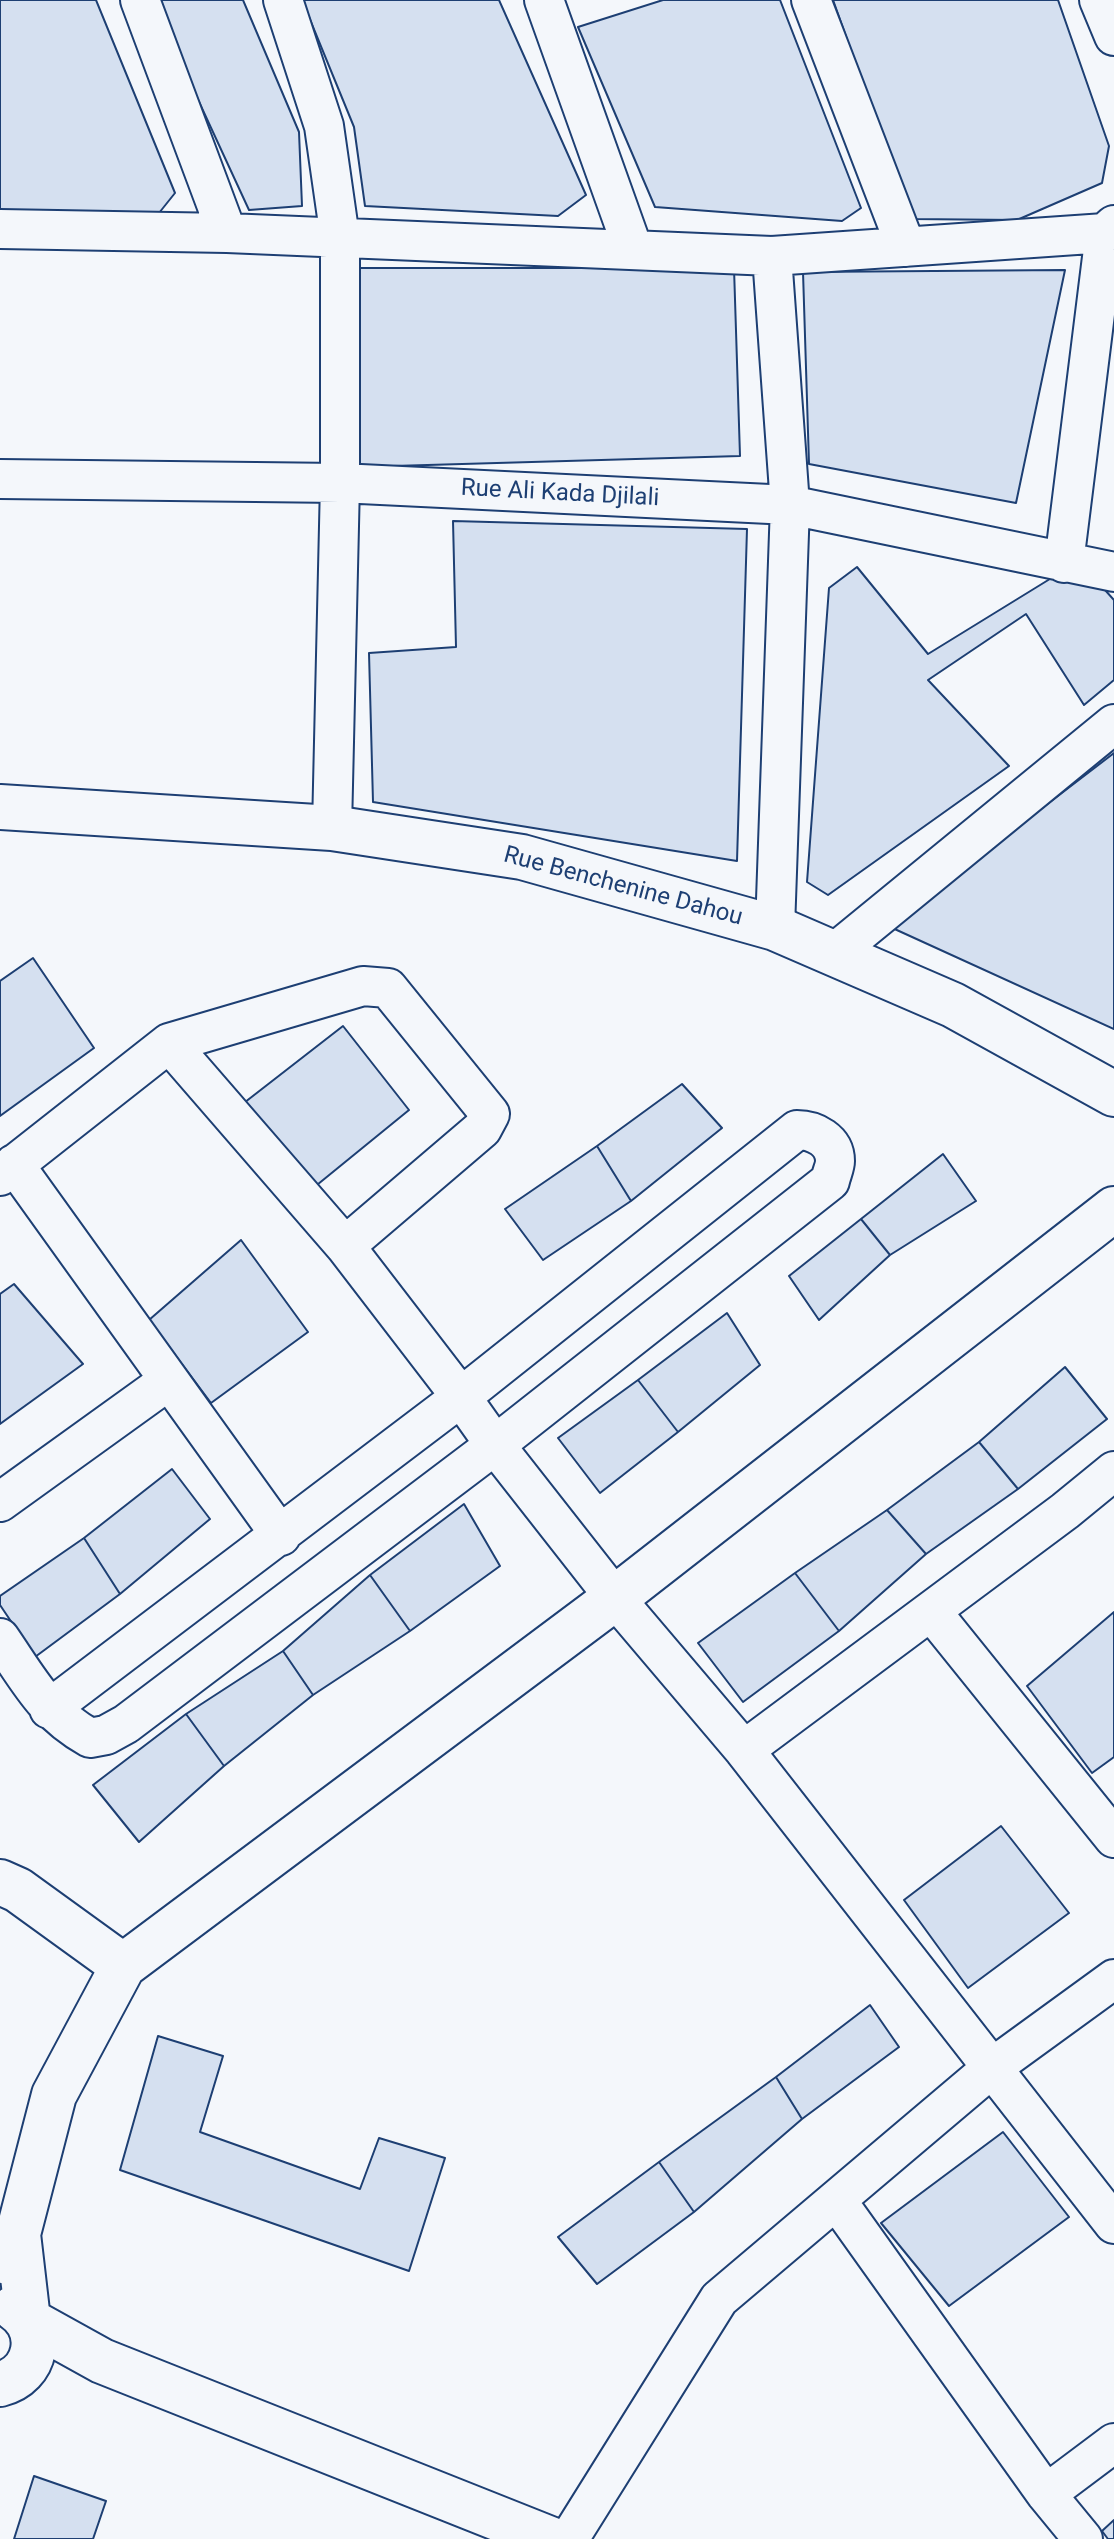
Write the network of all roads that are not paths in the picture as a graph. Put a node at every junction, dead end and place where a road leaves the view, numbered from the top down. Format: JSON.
{"nodes":[{"id":1,"x":140,"y":0,"type":"edge"},
{"id":2,"x":283,"y":0,"type":"edge"},
{"id":3,"x":544,"y":0,"type":"edge"},
{"id":4,"x":811,"y":0,"type":"edge"},
{"id":5,"x":1099,"y":0,"type":"edge"},
{"id":6,"x":1114,"y":36,"type":"edge"},
{"id":7,"x":0,"y":229,"type":"edge"},
{"id":8,"x":1110,"y":229,"type":"edge"},
{"id":9,"x":227,"y":233,"type":"junction"},
{"id":10,"x":340,"y":238,"type":"junction"},
{"id":11,"x":906,"y":247,"type":"junction"},
{"id":12,"x":633,"y":249,"type":"junction"},
{"id":13,"x":772,"y":256,"type":"junction"},
{"id":14,"x":0,"y":479,"type":"edge"},
{"id":15,"x":340,"y":483,"type":"junction"},
{"id":16,"x":790,"y":505,"type":"junction"},
{"id":17,"x":1064,"y":563,"type":"junction"},
{"id":18,"x":1114,"y":572,"type":"edge"},
{"id":19,"x":1114,"y":724,"type":"edge"},
{"id":20,"x":0,"y":807,"type":"edge"},
{"id":21,"x":332,"y":828,"type":"junction"},
{"id":22,"x":775,"y":928,"type":"junction"},
{"id":23,"x":833,"y":954,"type":"junction"},
{"id":24,"x":169,"y":1043,"type":"junction"},
{"id":25,"x":1114,"y":1094,"type":"edge"},
{"id":26,"x":7,"y":1170,"type":"edge"},
{"id":27,"x":1114,"y":1209,"type":"edge"},
{"id":28,"x":345,"y":1246,"type":"junction"},
{"id":29,"x":168,"y":1381,"type":"junction"},
{"id":30,"x":461,"y":1397,"type":"junction"},
{"id":31,"x":495,"y":1445,"type":"junction"},
{"id":32,"x":1114,"y":1471,"type":"edge"},
{"id":33,"x":0,"y":1502,"type":"edge"},
{"id":34,"x":281,"y":1536,"type":"junction"},
{"id":35,"x":615,"y":1598,"type":"junction"},
{"id":36,"x":931,"y":1611,"type":"junction"},
{"id":37,"x":0,"y":1638,"type":"edge"},
{"id":38,"x":49,"y":1709,"type":"junction"},
{"id":39,"x":744,"y":1750,"type":"junction"},
{"id":40,"x":1114,"y":1838,"type":"edge"},
{"id":41,"x":0,"y":1882,"type":"edge"},
{"id":42,"x":123,"y":1966,"type":"junction"},
{"id":43,"x":1111,"y":1987,"type":"edge"},
{"id":44,"x":993,"y":2067,"type":"junction"},
{"id":45,"x":837,"y":2201,"type":"junction"},
{"id":46,"x":1114,"y":2224,"type":"edge"},
{"id":47,"x":9,"y":2251,"type":"edge"},
{"id":48,"x":14,"y":2312,"type":"edge"},
{"id":49,"x":102,"y":2361,"type":"junction"},
{"id":50,"x":10,"y":2384,"type":"edge"},
{"id":51,"x":1114,"y":2443,"type":"edge"},
{"id":52,"x":1046,"y":2494,"type":"junction"},
{"id":53,"x":550,"y":2539,"type":"edge"},
{"id":54,"x":569,"y":2539,"type":"edge"},
{"id":55,"x":1083,"y":2539,"type":"edge"}],
"edges":[{"from":1,"to":9,"type":"street"},
{"from":2,"to":10,"type":"street"},
{"from":3,"to":12,"type":"street"},
{"from":4,"to":11,"type":"street"},
{"from":5,"to":6,"type":"street"},
{"from":7,"to":9,"type":"street"},
{"from":8,"to":11,"type":"street"},
{"from":8,"to":17,"type":"street"},
{"from":9,"to":10,"type":"street"},
{"from":10,"to":12,"type":"street"},
{"from":10,"to":15,"type":"street"},
{"from":11,"to":13,"type":"street"},
{"from":12,"to":13,"type":"street"},
{"from":13,"to":16,"type":"street"},
{"from":14,"to":15,"type":"street","name":"Rue Ali Kada Djilali"},
{"from":15,"to":16,"type":"street","name":"Rue Ali Kada Djilali"},
{"from":15,"to":21,"type":"street"},
{"from":16,"to":17,"type":"street","name":"Rue Ali Kada Djilali"},
{"from":16,"to":22,"type":"street"},
{"from":17,"to":18,"type":"street","name":"Rue Ali Kada Djilali"},
{"from":19,"to":23,"type":"street"},
{"from":20,"to":21,"type":"street","name":"Rue Benchenine Dahou"},
{"from":21,"to":22,"type":"street","name":"Rue Benchenine Dahou"},
{"from":22,"to":23,"type":"street","name":"Rue Benchenine Dahou"},
{"from":23,"to":25,"type":"street","name":"Rue Benchenine Dahou"},
{"from":24,"to":26,"type":"street"},
{"from":24,"to":28,"type":"street"},
{"from":24,"to":28,"type":"street"},
{"from":26,"to":29,"type":"street"},
{"from":27,"to":35,"type":"street"},
{"from":28,"to":30,"type":"street"},
{"from":29,"to":33,"type":"street"},
{"from":29,"to":34,"type":"street"},
{"from":30,"to":31,"type":"street"},
{"from":30,"to":31,"type":"street"},
{"from":30,"to":34,"type":"street"},
{"from":31,"to":35,"type":"street"},
{"from":31,"to":38,"type":"street"},
{"from":32,"to":36,"type":"street"},
{"from":34,"to":38,"type":"street"},
{"from":35,"to":39,"type":"street"},
{"from":35,"to":42,"type":"street"},
{"from":36,"to":39,"type":"street"},
{"from":36,"to":40,"type":"street"},
{"from":37,"to":38,"type":"street"},
{"from":39,"to":44,"type":"street"},
{"from":41,"to":42,"type":"street"},
{"from":42,"to":47,"type":"street"},
{"from":43,"to":44,"type":"street"},
{"from":44,"to":45,"type":"street"},
{"from":44,"to":46,"type":"street"},
{"from":45,"to":52,"type":"street"},
{"from":45,"to":54,"type":"street"},
{"from":47,"to":48,"type":"street"},
{"from":48,"to":49,"type":"street"},
{"from":48,"to":50,"type":"street"},
{"from":49,"to":50,"type":"street"},
{"from":49,"to":53,"type":"street"},
{"from":51,"to":52,"type":"street"},
{"from":52,"to":55,"type":"street"}]}
